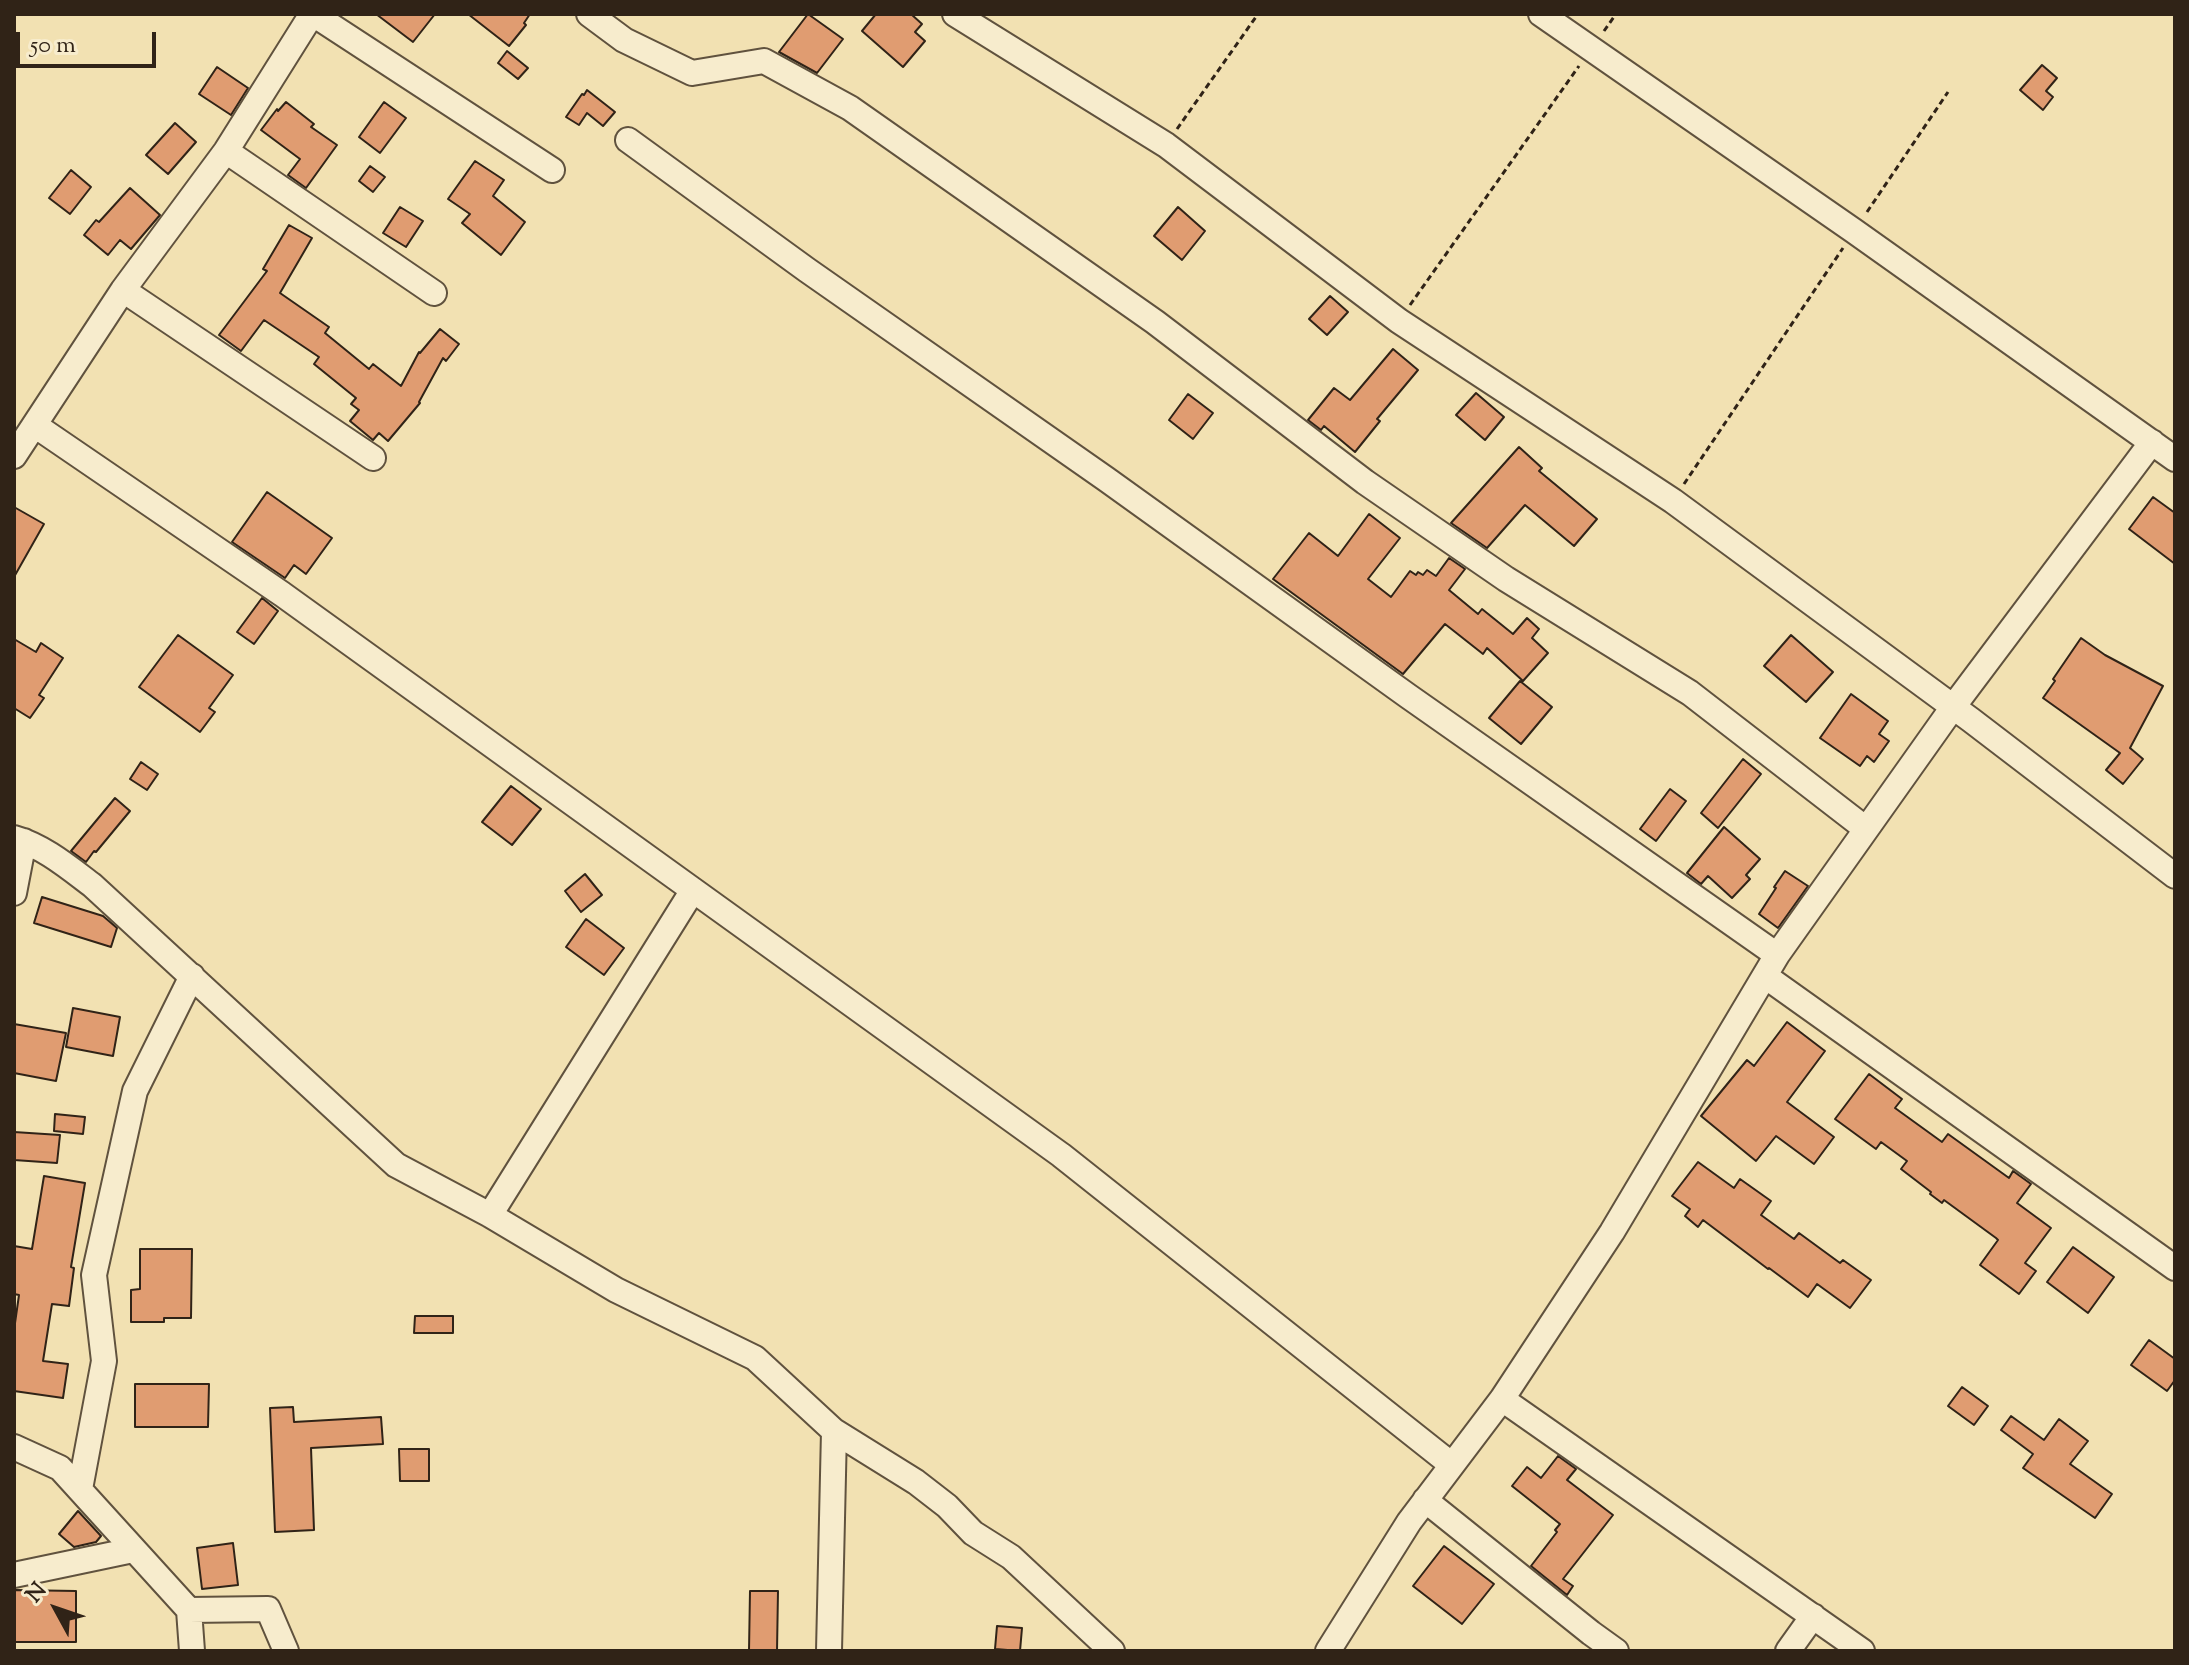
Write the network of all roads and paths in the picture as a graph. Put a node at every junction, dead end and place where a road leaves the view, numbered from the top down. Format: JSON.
{"nodes":[{"id":1,"x":312,"y":14,"type":"edge"},
{"id":2,"x":589,"y":14,"type":"edge"},
{"id":3,"x":955,"y":14,"type":"edge"},
{"id":4,"x":1258,"y":14,"type":"edge"},
{"id":5,"x":1541,"y":14,"type":"edge"},
{"id":6,"x":1616,"y":14,"type":"edge"},
{"id":7,"x":1592,"y":49,"type":"junction"},
{"id":8,"x":1948,"y":92,"type":"dead end"},
{"id":9,"x":628,"y":140,"type":"dead end"},
{"id":10,"x":1166,"y":145,"type":"junction"},
{"id":11,"x":226,"y":151,"type":"junction"},
{"id":12,"x":552,"y":170,"type":"dead end"},
{"id":13,"x":1854,"y":231,"type":"junction"},
{"id":14,"x":123,"y":290,"type":"junction"},
{"id":15,"x":434,"y":293,"type":"dead end"},
{"id":16,"x":1399,"y":321,"type":"junction"},
{"id":17,"x":36,"y":426,"type":"junction"},
{"id":18,"x":2152,"y":442,"type":"junction"},
{"id":19,"x":14,"y":456,"type":"edge"},
{"id":20,"x":373,"y":458,"type":"dead end"},
{"id":21,"x":2175,"y":459,"type":"edge"},
{"id":22,"x":1673,"y":501,"type":"junction"},
{"id":23,"x":1953,"y":707,"type":"junction"},
{"id":24,"x":1866,"y":829,"type":"junction"},
{"id":25,"x":19,"y":840,"type":"edge"},
{"id":26,"x":2175,"y":876,"type":"edge"},
{"id":27,"x":693,"y":890,"type":"junction"},
{"id":28,"x":14,"y":893,"type":"edge"},
{"id":29,"x":1771,"y":965,"type":"junction"},
{"id":30,"x":192,"y":976,"type":"junction"},
{"id":31,"x":490,"y":1215,"type":"junction"},
{"id":32,"x":2175,"y":1268,"type":"edge"},
{"id":33,"x":1502,"y":1399,"type":"junction"},
{"id":34,"x":834,"y":1431,"type":"junction"},
{"id":35,"x":14,"y":1447,"type":"edge"},
{"id":36,"x":1452,"y":1465,"type":"junction"},
{"id":37,"x":80,"y":1489,"type":"junction"},
{"id":38,"x":1425,"y":1500,"type":"junction"},
{"id":39,"x":133,"y":1550,"type":"junction"},
{"id":40,"x":14,"y":1575,"type":"edge"},
{"id":41,"x":189,"y":1610,"type":"junction"},
{"id":42,"x":1813,"y":1616,"type":"junction"},
{"id":43,"x":1585,"y":1642,"type":"edge"},
{"id":44,"x":192,"y":1651,"type":"edge"},
{"id":45,"x":286,"y":1651,"type":"edge"},
{"id":46,"x":829,"y":1651,"type":"edge"},
{"id":47,"x":1112,"y":1651,"type":"edge"},
{"id":48,"x":1328,"y":1651,"type":"edge"},
{"id":49,"x":1616,"y":1651,"type":"edge"},
{"id":50,"x":1788,"y":1651,"type":"edge"},
{"id":51,"x":1862,"y":1651,"type":"edge"}],
"edges":[{"from":1,"to":11,"type":"street"},
{"from":1,"to":12,"type":"street"},
{"from":2,"to":24,"type":"street"},
{"from":3,"to":10,"type":"street"},
{"from":4,"to":10,"type":"path"},
{"from":5,"to":7,"type":"street"},
{"from":6,"to":7,"type":"path"},
{"from":7,"to":13,"type":"street"},
{"from":7,"to":16,"type":"path"},
{"from":8,"to":13,"type":"path"},
{"from":9,"to":29,"type":"street"},
{"from":10,"to":16,"type":"street"},
{"from":11,"to":14,"type":"street"},
{"from":11,"to":15,"type":"street"},
{"from":13,"to":18,"type":"street"},
{"from":13,"to":22,"type":"path"},
{"from":14,"to":17,"type":"street"},
{"from":14,"to":20,"type":"street"},
{"from":16,"to":22,"type":"street"},
{"from":17,"to":19,"type":"street"},
{"from":17,"to":27,"type":"street"},
{"from":18,"to":21,"type":"street"},
{"from":18,"to":23,"type":"street"},
{"from":22,"to":23,"type":"street"},
{"from":23,"to":24,"type":"street"},
{"from":23,"to":26,"type":"street"},
{"from":24,"to":29,"type":"street"},
{"from":25,"to":28,"type":"street"},
{"from":25,"to":30,"type":"street"},
{"from":27,"to":31,"type":"street"},
{"from":27,"to":36,"type":"street"},
{"from":29,"to":32,"type":"street"},
{"from":29,"to":33,"type":"street"},
{"from":30,"to":31,"type":"street"},
{"from":30,"to":37,"type":"street"},
{"from":31,"to":34,"type":"street"},
{"from":33,"to":36,"type":"street"},
{"from":33,"to":42,"type":"street"},
{"from":34,"to":46,"type":"street"},
{"from":34,"to":47,"type":"street"},
{"from":35,"to":37,"type":"street"},
{"from":36,"to":38,"type":"street"},
{"from":37,"to":39,"type":"street"},
{"from":38,"to":43,"type":"street"},
{"from":38,"to":48,"type":"street"},
{"from":39,"to":40,"type":"street"},
{"from":39,"to":41,"type":"street"},
{"from":41,"to":44,"type":"street"},
{"from":41,"to":45,"type":"street"},
{"from":42,"to":50,"type":"street"},
{"from":42,"to":51,"type":"street"},
{"from":43,"to":49,"type":"street"}]}
